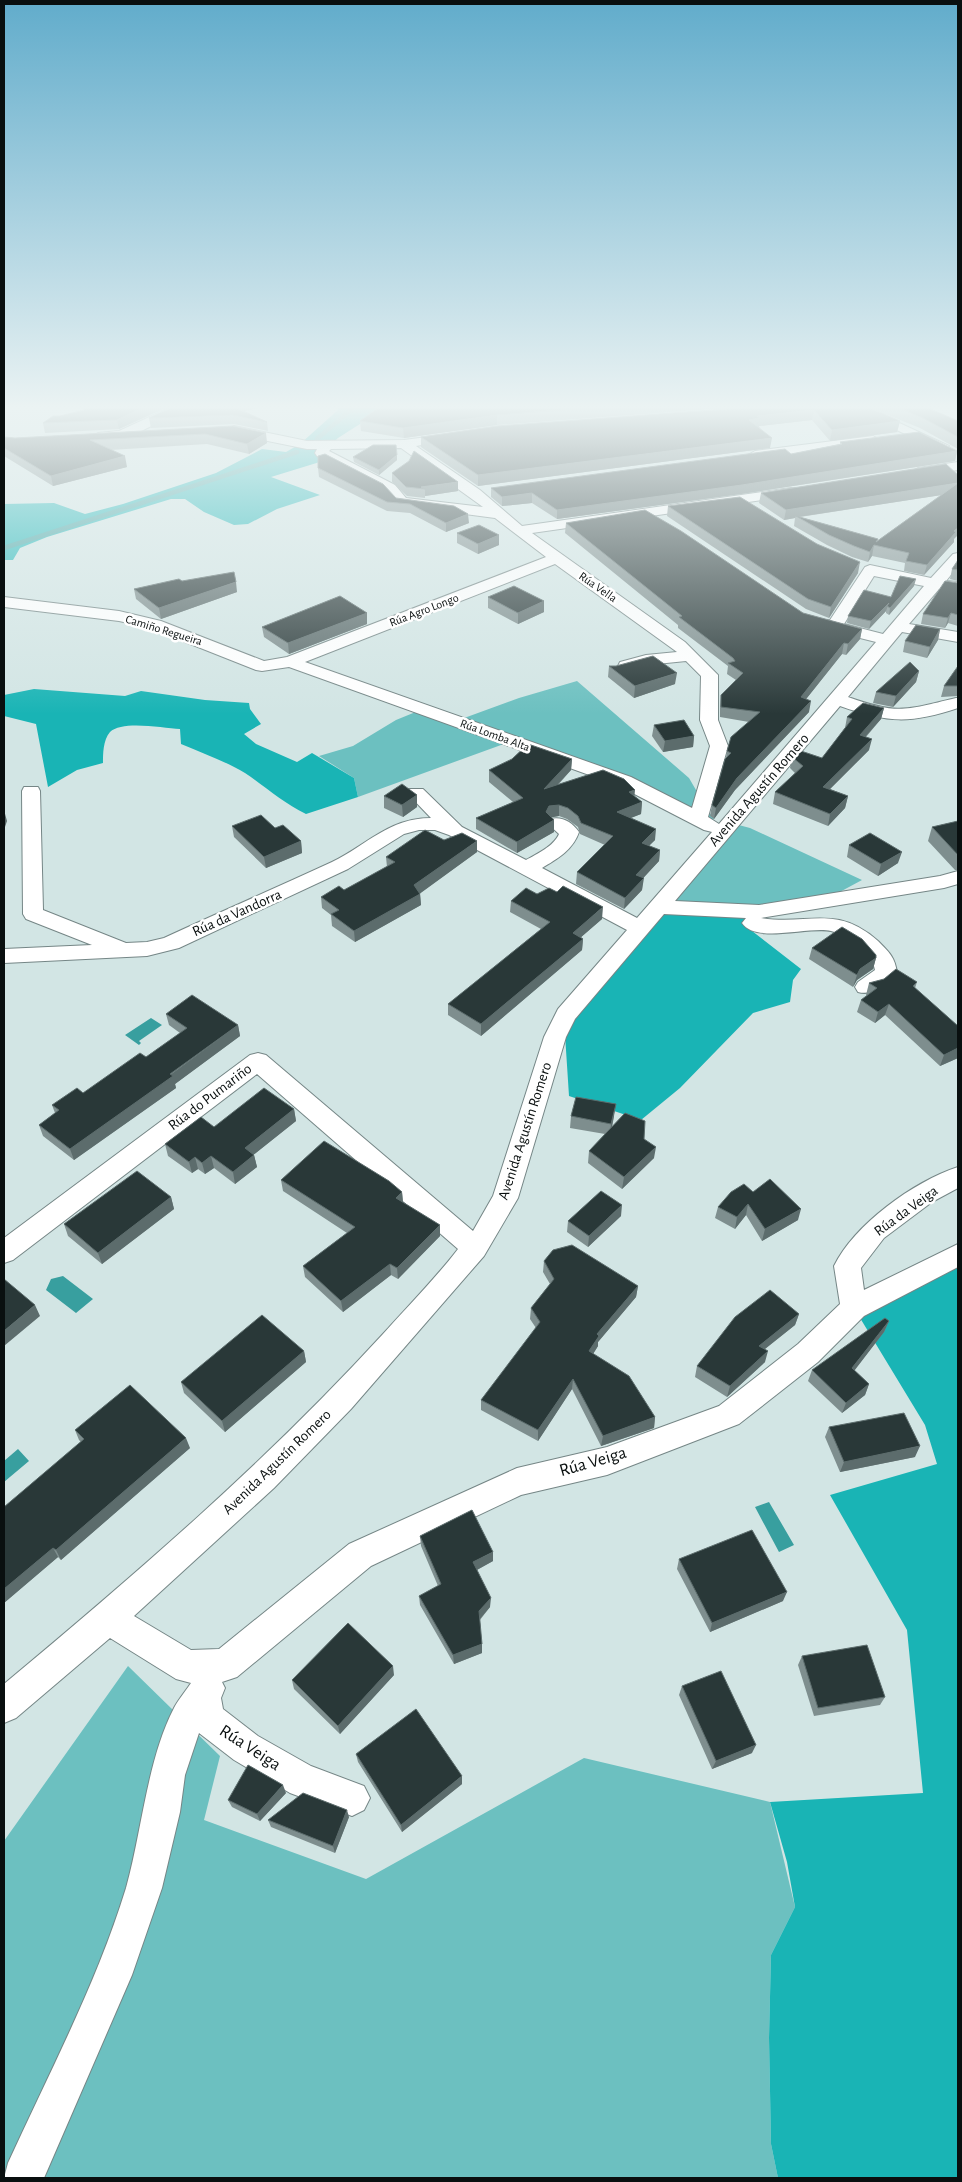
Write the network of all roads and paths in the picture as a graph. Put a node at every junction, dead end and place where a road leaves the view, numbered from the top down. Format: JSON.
{"nodes":[{"id":1,"x":472,"y":510,"type":"edge"},
{"id":2,"x":495,"y":510,"type":"edge"},
{"id":3,"x":663,"y":510,"type":"edge"},
{"id":4,"x":646,"y":512,"type":"junction"},
{"id":5,"x":500,"y":514,"type":"junction"},
{"id":6,"x":670,"y":526,"type":"edge"},
{"id":7,"x":519,"y":531,"type":"junction"},
{"id":8,"x":958,"y":557,"type":"edge"},
{"id":9,"x":557,"y":558,"type":"junction"},
{"id":10,"x":854,"y":563,"type":"edge"},
{"id":11,"x":870,"y":570,"type":"junction"},
{"id":12,"x":934,"y":584,"type":"junction"},
{"id":13,"x":958,"y":588,"type":"edge"},
{"id":14,"x":4,"y":602,"type":"edge"},
{"id":15,"x":817,"y":622,"type":"edge"},
{"id":16,"x":834,"y":627,"type":"junction"},
{"id":17,"x":893,"y":634,"type":"junction"},
{"id":18,"x":958,"y":637,"type":"edge"},
{"id":19,"x":692,"y":656,"type":"junction"},
{"id":20,"x":290,"y":662,"type":"junction"},
{"id":21,"x":615,"y":670,"type":"edge"},
{"id":22,"x":837,"y":699,"type":"junction"},
{"id":23,"x":956,"y":703,"type":"dead end"},
{"id":24,"x":32,"y":791,"type":"dead end"},
{"id":25,"x":416,"y":793,"type":"edge"},
{"id":26,"x":698,"y":819,"type":"junction"},
{"id":27,"x":558,"y":823,"type":"dead end"},
{"id":28,"x":456,"y":831,"type":"junction"},
{"id":29,"x":723,"y":832,"type":"junction"},
{"id":30,"x":527,"y":868,"type":"junction"},
{"id":31,"x":958,"y":877,"type":"edge"},
{"id":32,"x":658,"y":907,"type":"junction"},
{"id":33,"x":730,"y":911,"type":"junction"},
{"id":34,"x":640,"y":928,"type":"junction"},
{"id":35,"x":126,"y":950,"type":"junction"},
{"id":36,"x":4,"y":956,"type":"edge"},
{"id":37,"x":866,"y":987,"type":"dead end"},
{"id":38,"x":958,"y":1177,"type":"edge"},
{"id":39,"x":475,"y":1248,"type":"junction"},
{"id":40,"x":4,"y":1252,"type":"edge"},
{"id":41,"x":958,"y":1255,"type":"edge"},
{"id":42,"x":854,"y":1308,"type":"junction"},
{"id":43,"x":108,"y":1618,"type":"junction"},
{"id":44,"x":225,"y":1665,"type":"junction"},
{"id":45,"x":203,"y":1695,"type":"junction"},
{"id":46,"x":4,"y":1706,"type":"edge"},
{"id":47,"x":352,"y":1798,"type":"dead end"},
{"id":48,"x":23,"y":2178,"type":"edge"}],
"edges":[{"from":1,"to":5,"type":"street"},
{"from":2,"to":5,"type":"street","name":"Rúa Vella"},
{"from":3,"to":4,"type":"street"},
{"from":4,"to":6,"type":"street"},
{"from":4,"to":7,"type":"street"},
{"from":5,"to":7,"type":"street","name":"Rúa Vella"},
{"from":7,"to":9,"type":"street","name":"Rúa Vella"},
{"from":8,"to":12,"type":"street","name":"Avenida Agustín Romero"},
{"from":9,"to":19,"type":"street","name":"Rúa Vella"},
{"from":9,"to":20,"type":"street","name":"Rúa Agro Longo"},
{"from":10,"to":11,"type":"street"},
{"from":11,"to":12,"type":"street"},
{"from":11,"to":16,"type":"street"},
{"from":12,"to":13,"type":"street"},
{"from":12,"to":17,"type":"street","name":"Avenida Agustín Romero"},
{"from":14,"to":20,"type":"street","name":"Camiño Regueira"},
{"from":15,"to":16,"type":"street"},
{"from":16,"to":17,"type":"street"},
{"from":17,"to":18,"type":"street"},
{"from":17,"to":22,"type":"street","name":"Avenida Agustín Romero"},
{"from":19,"to":21,"type":"street"},
{"from":19,"to":26,"type":"street","name":"Rúa Vella"},
{"from":20,"to":26,"type":"street","name":"Rúa Lomba Alta"},
{"from":22,"to":23,"type":"street"},
{"from":22,"to":29,"type":"street","name":"Avenida Agustín Romero"},
{"from":24,"to":35,"type":"street"},
{"from":25,"to":28,"type":"street","name":"Rúa da Vandorra"},
{"from":26,"to":29,"type":"street","name":"Rúa Lomba Alta"},
{"from":27,"to":30,"type":"street"},
{"from":28,"to":30,"type":"street","name":"Rúa da Vandorra"},
{"from":28,"to":35,"type":"street","name":"Rúa da Vandorra"},
{"from":29,"to":32,"type":"street","name":"Avenida Agustín Romero"},
{"from":30,"to":34,"type":"street","name":"Rúa da Vandorra"},
{"from":31,"to":33,"type":"street"},
{"from":32,"to":33,"type":"street"},
{"from":32,"to":34,"type":"street","name":"Avenida Agustín Romero"},
{"from":33,"to":37,"type":"street"},
{"from":34,"to":39,"type":"street","name":"Avenida Agustín Romero"},
{"from":35,"to":36,"type":"street","name":"Rúa da Vandorra"},
{"from":38,"to":42,"type":"street","name":"Rúa da Veiga"},
{"from":39,"to":40,"type":"street","name":"Rúa do Pumariño"},
{"from":39,"to":43,"type":"street","name":"Avenida Agustín Romero"},
{"from":41,"to":42,"type":"street","name":"Rúa Veiga"},
{"from":42,"to":44,"type":"street","name":"Rúa Veiga"},
{"from":43,"to":44,"type":"street"},
{"from":43,"to":46,"type":"street","name":"Avenida Agustín Romero"},
{"from":44,"to":45,"type":"street","name":"Rúa Veiga"},
{"from":45,"to":47,"type":"street","name":"Rúa Veiga"},
{"from":45,"to":48,"type":"street"}]}
